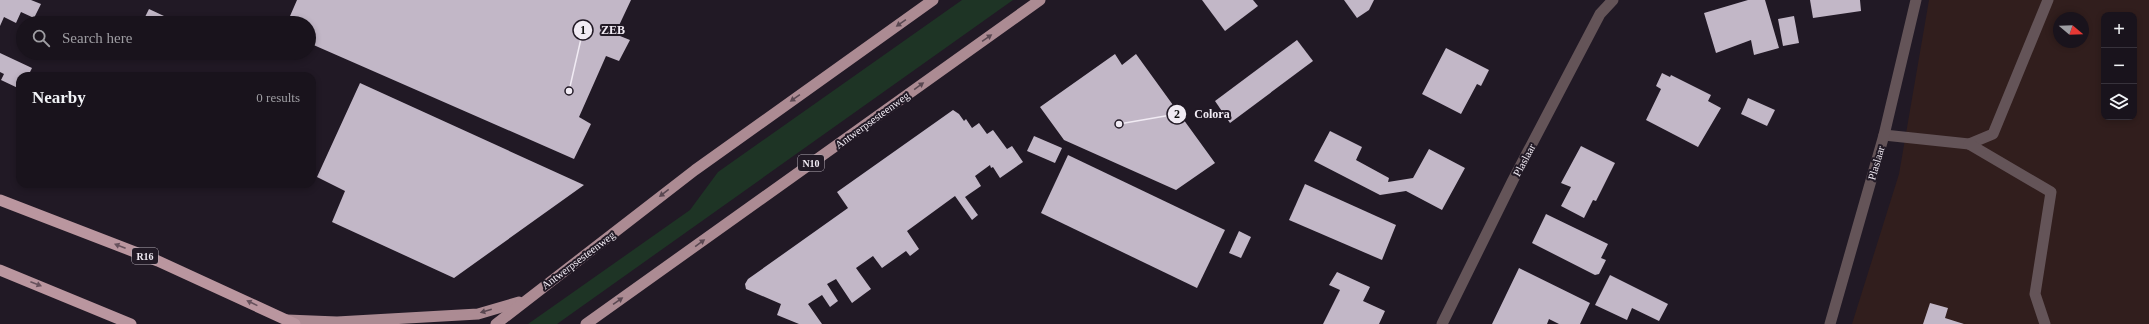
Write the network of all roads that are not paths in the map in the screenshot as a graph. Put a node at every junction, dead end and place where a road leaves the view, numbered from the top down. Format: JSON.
{"nodes":[{"id":1,"x":933,"y":0,"type":"edge"},
{"id":2,"x":1040,"y":0,"type":"edge"},
{"id":3,"x":1613,"y":0,"type":"edge"},
{"id":4,"x":1916,"y":0,"type":"edge"},
{"id":5,"x":2048,"y":0,"type":"edge"},
{"id":6,"x":1884,"y":135,"type":"junction"},
{"id":7,"x":1968,"y":144,"type":"junction"},
{"id":8,"x":0,"y":200,"type":"edge"},
{"id":9,"x":0,"y":270,"type":"edge"},
{"id":10,"x":524,"y":301,"type":"junction"},
{"id":11,"x":291,"y":322,"type":"edge"},
{"id":12,"x":131,"y":324,"type":"edge"},
{"id":13,"x":496,"y":324,"type":"edge"},
{"id":14,"x":586,"y":324,"type":"edge"},
{"id":15,"x":1442,"y":324,"type":"edge"},
{"id":16,"x":1830,"y":324,"type":"edge"},
{"id":17,"x":2045,"y":324,"type":"edge"}],
"edges":[{"from":1,"to":10,"type":"main road","name":"Antwerpsesteenweg","one_way":true},
{"from":14,"to":2,"type":"main road","name":"Antwerpsesteenweg","number":"N10","one_way":true},
{"from":3,"to":15,"type":"street","name":"Plaslaar"},
{"from":4,"to":6,"type":"street","name":"Plaslaar"},
{"from":5,"to":7,"type":"street"},
{"from":6,"to":7,"type":"street"},
{"from":6,"to":16,"type":"street","name":"Plaslaar"},
{"from":7,"to":17,"type":"street"},
{"from":11,"to":8,"type":"highway","number":"R16","one_way":true},
{"from":9,"to":12,"type":"highway","one_way":true},
{"from":10,"to":11,"type":"main road","one_way":true},
{"from":10,"to":13,"type":"main road","name":"Antwerpsesteenweg"}]}
